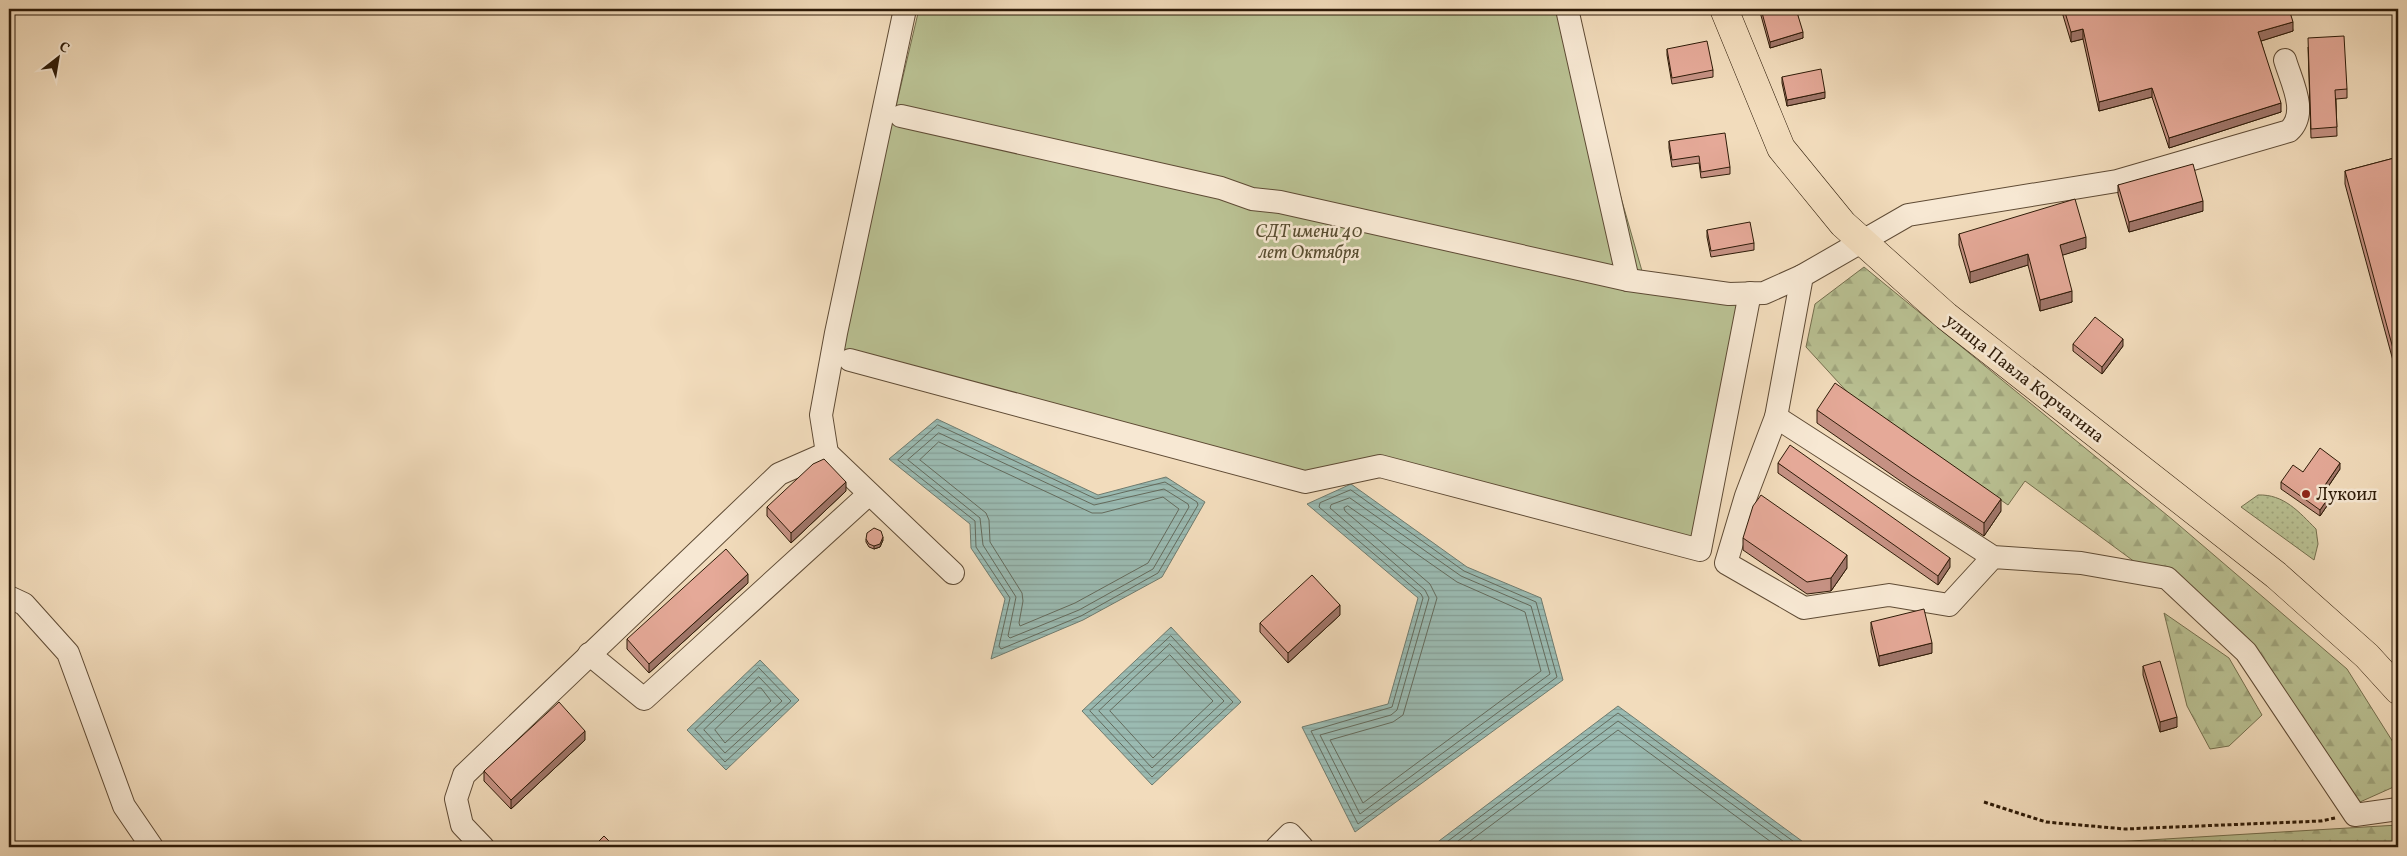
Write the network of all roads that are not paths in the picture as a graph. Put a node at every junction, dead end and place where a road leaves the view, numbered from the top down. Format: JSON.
{"nodes":[{"id":1,"x":905,"y":9,"type":"edge"},
{"id":2,"x":1567,"y":9,"type":"edge"},
{"id":3,"x":1724,"y":9,"type":"edge"},
{"id":4,"x":2285,"y":60,"type":"dead end"},
{"id":5,"x":902,"y":116,"type":"dead end"},
{"id":6,"x":1863,"y":242,"type":"junction"},
{"id":7,"x":1802,"y":276,"type":"junction"},
{"id":8,"x":1628,"y":280,"type":"junction"},
{"id":9,"x":1750,"y":293,"type":"junction"},
{"id":10,"x":850,"y":360,"type":"dead end"},
{"id":11,"x":1776,"y":418,"type":"junction"},
{"id":12,"x":826,"y":453,"type":"junction"},
{"id":13,"x":869,"y":494,"type":"junction"},
{"id":14,"x":1993,"y":557,"type":"junction"},
{"id":15,"x":953,"y":573,"type":"dead end"},
{"id":16,"x":9,"y":598,"type":"edge"},
{"id":17,"x":589,"y":654,"type":"junction"},
{"id":18,"x":2397,"y":685,"type":"edge"},
{"id":19,"x":2398,"y":809,"type":"edge"},
{"id":20,"x":152,"y":847,"type":"edge"},
{"id":21,"x":483,"y":847,"type":"edge"},
{"id":22,"x":1277,"y":847,"type":"edge"},
{"id":23,"x":1302,"y":847,"type":"edge"}],
"edges":[{"from":1,"to":12,"type":"street"},
{"from":2,"to":8,"type":"street"},
{"from":3,"to":6,"type":"main road","name":"улица Павла Корчагина"},
{"from":4,"to":6,"type":"street"},
{"from":5,"to":8,"type":"street"},
{"from":6,"to":7,"type":"street"},
{"from":6,"to":18,"type":"main road","name":"улица Павла Корчагина"},
{"from":7,"to":9,"type":"street"},
{"from":7,"to":11,"type":"street"},
{"from":8,"to":9,"type":"street"},
{"from":9,"to":10,"type":"street"},
{"from":11,"to":14,"type":"street"},
{"from":11,"to":14,"type":"street"},
{"from":12,"to":13,"type":"street"},
{"from":12,"to":17,"type":"street"},
{"from":13,"to":15,"type":"street"},
{"from":13,"to":17,"type":"street"},
{"from":14,"to":19,"type":"street"},
{"from":16,"to":20,"type":"street"},
{"from":17,"to":21,"type":"street"},
{"from":22,"to":23,"type":"street"}]}
